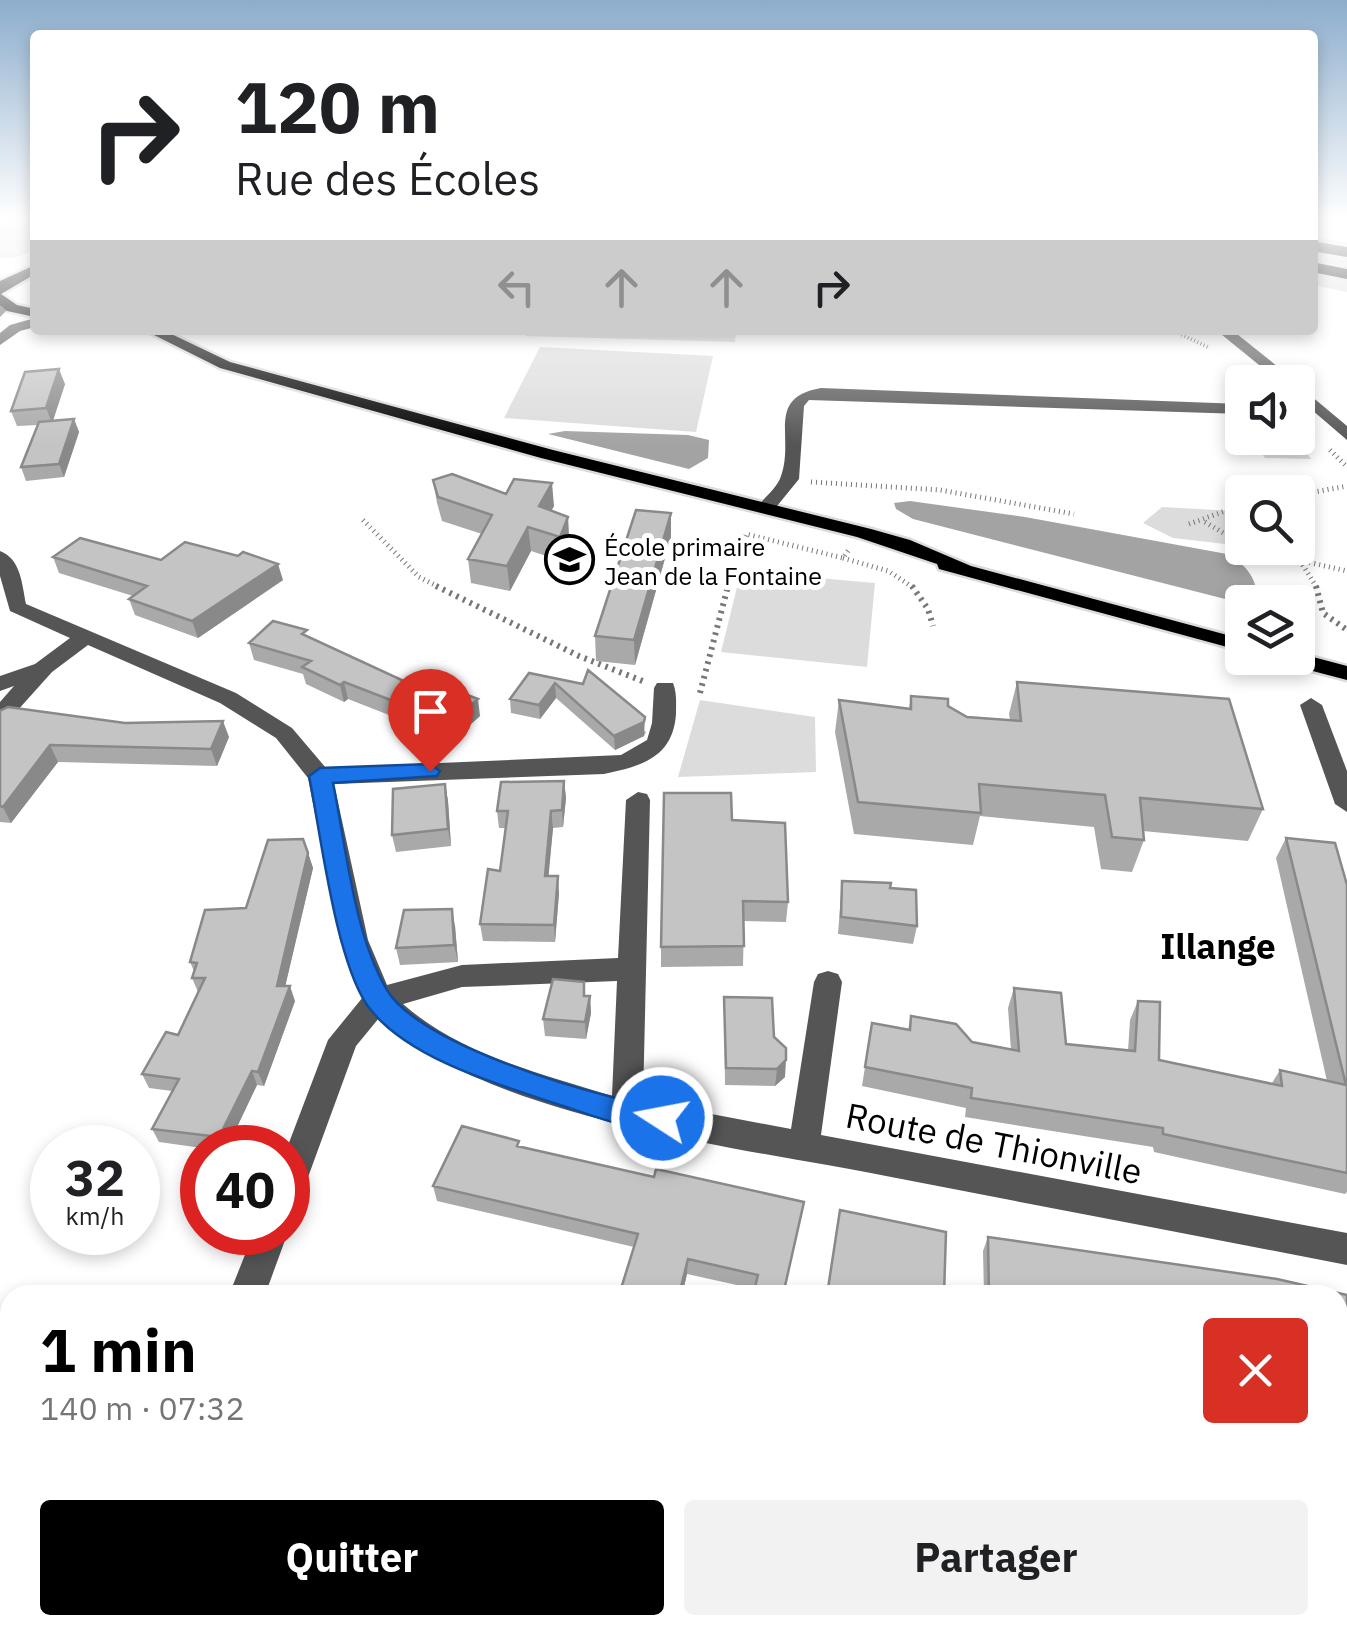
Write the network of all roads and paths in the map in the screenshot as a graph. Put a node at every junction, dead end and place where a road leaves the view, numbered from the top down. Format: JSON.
{"nodes":[{"id":1,"x":1,"y":302,"type":"edge"},
{"id":2,"x":30,"y":311,"type":"edge"},
{"id":3,"x":30,"y":323,"type":"edge"},
{"id":4,"x":162,"y":335,"type":"edge"},
{"id":5,"x":1229,"y":335,"type":"edge"},
{"id":6,"x":0,"y":341,"type":"edge"},
{"id":7,"x":1267,"y":365,"type":"edge"},
{"id":8,"x":1225,"y":407,"type":"edge"},
{"id":9,"x":1317,"y":407,"type":"edge"},
{"id":10,"x":1347,"y":435,"type":"edge"},
{"id":11,"x":547,"y":454,"type":"junction"},
{"id":12,"x":790,"y":479,"type":"junction"},
{"id":13,"x":1347,"y":486,"type":"edge"},
{"id":14,"x":1315,"y":492,"type":"edge"},
{"id":15,"x":758,"y":504,"type":"junction"},
{"id":16,"x":713,"y":507,"type":"junction"},
{"id":17,"x":1225,"y":508,"type":"edge"},
{"id":18,"x":1074,"y":514,"type":"dead end"},
{"id":19,"x":363,"y":520,"type":"dead end"},
{"id":20,"x":1205,"y":522,"type":"junction"},
{"id":21,"x":1189,"y":524,"type":"dead end"},
{"id":22,"x":1225,"y":534,"type":"edge"},
{"id":23,"x":848,"y":551,"type":"junction"},
{"id":24,"x":0,"y":557,"type":"edge"},
{"id":25,"x":1315,"y":564,"type":"edge"},
{"id":26,"x":1301,"y":565,"type":"edge"},
{"id":27,"x":962,"y":568,"type":"junction"},
{"id":28,"x":1347,"y":571,"type":"edge"},
{"id":29,"x":9,"y":610,"type":"edge"},
{"id":30,"x":933,"y":626,"type":"dead end"},
{"id":31,"x":1347,"y":630,"type":"edge"},
{"id":32,"x":88,"y":635,"type":"junction"},
{"id":33,"x":1225,"y":639,"type":"edge"},
{"id":34,"x":1315,"y":665,"type":"edge"},
{"id":35,"x":44,"y":667,"type":"junction"},
{"id":36,"x":1347,"y":673,"type":"edge"},
{"id":37,"x":0,"y":684,"type":"edge"},
{"id":38,"x":665,"y":688,"type":"joint"},
{"id":39,"x":700,"y":694,"type":"dead end"},
{"id":40,"x":1311,"y":704,"type":"dead end"},
{"id":41,"x":0,"y":716,"type":"edge"},
{"id":42,"x":320,"y":776,"type":"junction"},
{"id":43,"x":638,"y":800,"type":"dead end"},
{"id":44,"x":1347,"y":804,"type":"edge"},
{"id":45,"x":632,"y":968,"type":"junction"},
{"id":46,"x":828,"y":982,"type":"dead end"},
{"id":47,"x":378,"y":999,"type":"junction"},
{"id":48,"x":627,"y":1112,"type":"junction"},
{"id":49,"x":310,"y":1130,"type":"edge"},
{"id":50,"x":804,"y":1146,"type":"junction"},
{"id":51,"x":1347,"y":1250,"type":"edge"},
{"id":52,"x":262,"y":1255,"type":"edge"},
{"id":53,"x":251,"y":1285,"type":"edge"}],
"edges":[{"from":1,"to":2,"type":"main road"},
{"from":3,"to":6,"type":"street"},
{"from":4,"to":11,"type":"main road"},
{"from":5,"to":7,"type":"street"},
{"from":8,"to":12,"type":"street"},
{"from":9,"to":10,"type":"street"},
{"from":11,"to":15,"type":"main road"},
{"from":11,"to":16,"type":"main road"},
{"from":12,"to":15,"type":"street"},
{"from":12,"to":18,"type":"path"},
{"from":13,"to":14,"type":"path"},
{"from":15,"to":16,"type":"main road"},
{"from":15,"to":27,"type":"main road"},
{"from":16,"to":23,"type":"main road"},
{"from":17,"to":20,"type":"path"},
{"from":19,"to":38,"type":"path"},
{"from":20,"to":21,"type":"path"},
{"from":20,"to":22,"type":"path"},
{"from":23,"to":27,"type":"main road"},
{"from":23,"to":30,"type":"path"},
{"from":23,"to":39,"type":"path"},
{"from":24,"to":29,"type":"street","name":"Route de Thionville"},
{"from":25,"to":28,"type":"path"},
{"from":26,"to":31,"type":"path"},
{"from":27,"to":33,"type":"main road"},
{"from":29,"to":32,"type":"street","name":"Route de Thionville"},
{"from":32,"to":35,"type":"street"},
{"from":32,"to":42,"type":"street","name":"Route de Thionville"},
{"from":34,"to":36,"type":"main road"},
{"from":35,"to":37,"type":"street"},
{"from":35,"to":41,"type":"street"},
{"from":38,"to":42,"type":"street"},
{"from":40,"to":44,"type":"street"},
{"from":42,"to":47,"type":"street","name":"Route de Thionville"},
{"from":43,"to":45,"type":"street"},
{"from":45,"to":47,"type":"street"},
{"from":45,"to":48,"type":"street"},
{"from":46,"to":50,"type":"street"},
{"from":47,"to":48,"type":"street","name":"Route de Thionville"},
{"from":47,"to":49,"type":"street"},
{"from":48,"to":50,"type":"street","name":"Route de Thionville"},
{"from":50,"to":51,"type":"street","name":"Route de Thionville"},
{"from":52,"to":53,"type":"street"}]}
